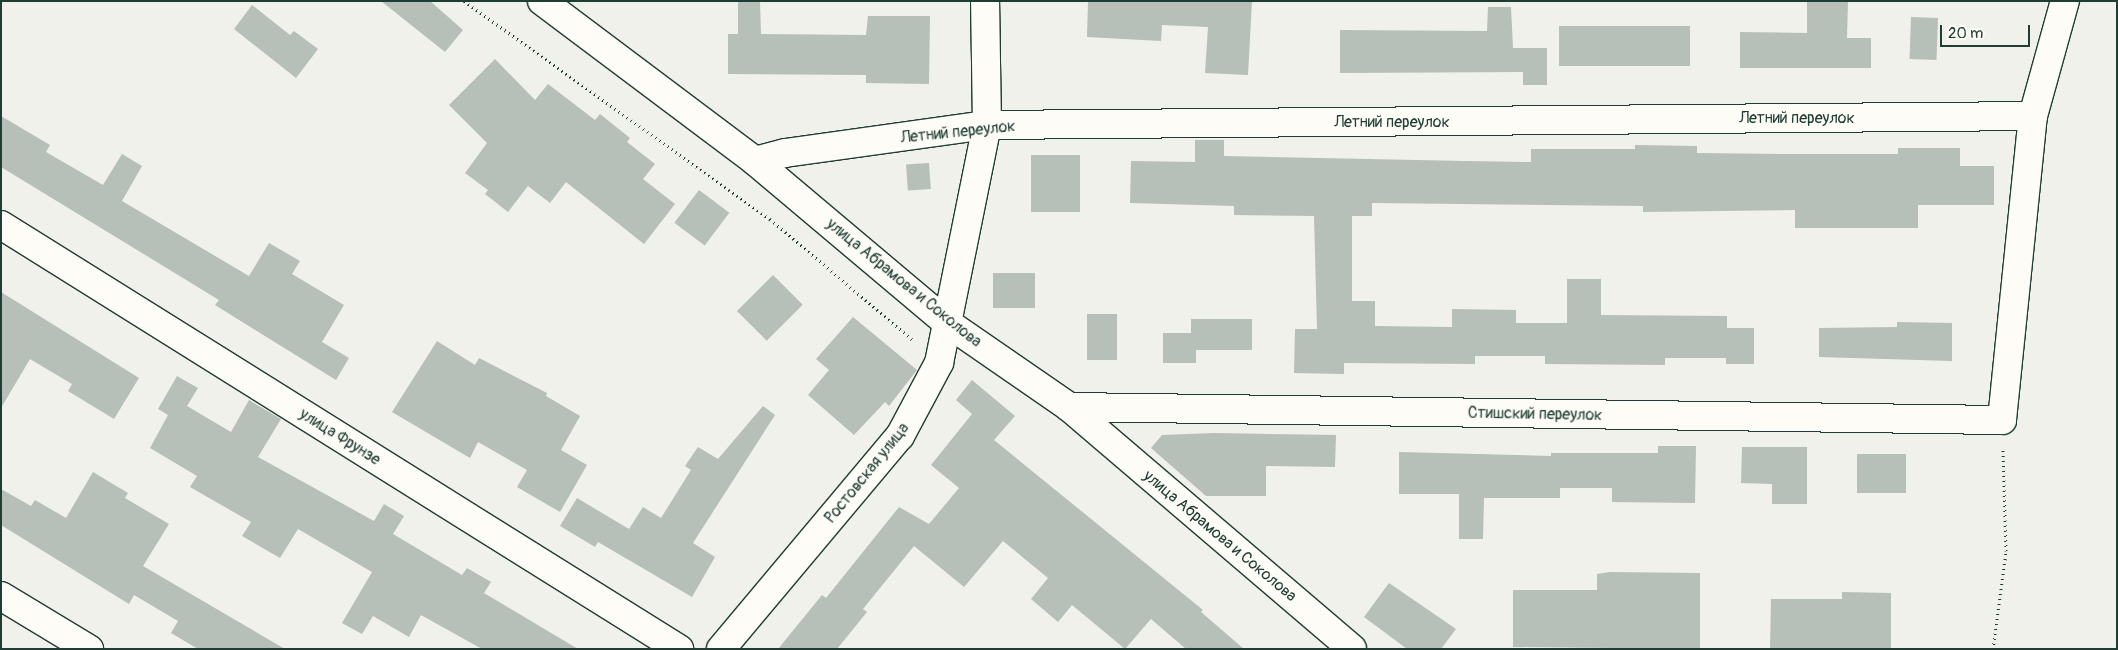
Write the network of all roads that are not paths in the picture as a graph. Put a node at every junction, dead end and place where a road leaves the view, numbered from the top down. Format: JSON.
{"nodes":[{"id":1,"x":542,"y":1,"type":"edge"},
{"id":2,"x":985,"y":1,"type":"edge"},
{"id":3,"x":2065,"y":1,"type":"edge"},
{"id":4,"x":2033,"y":116,"type":"junction"},
{"id":5,"x":988,"y":125,"type":"junction"},
{"id":6,"x":755,"y":161,"type":"junction"},
{"id":7,"x":1,"y":225,"type":"edge"},
{"id":8,"x":946,"y":322,"type":"junction"},
{"id":9,"x":1069,"y":407,"type":"junction"},
{"id":10,"x":1,"y":596,"type":"edge"},
{"id":11,"x":89,"y":649,"type":"edge"},
{"id":12,"x":679,"y":649,"type":"edge"},
{"id":13,"x":721,"y":649,"type":"edge"},
{"id":14,"x":1352,"y":649,"type":"edge"}],
"edges":[{"from":1,"to":6,"type":"street","name":"улица Абрамова и Соколова"},
{"from":2,"to":5,"type":"street","name":"Ростовская улица"},
{"from":3,"to":4,"type":"street"},
{"from":4,"to":5,"type":"street","name":"Летний переулок"},
{"from":4,"to":9,"type":"street","name":"Стишский переулок"},
{"from":5,"to":6,"type":"street","name":"Летний переулок"},
{"from":5,"to":8,"type":"street","name":"Ростовская улица"},
{"from":6,"to":8,"type":"street","name":"улица Абрамова и Соколова"},
{"from":7,"to":12,"type":"street","name":"улица Фрунзе"},
{"from":8,"to":9,"type":"street","name":"улица Абрамова и Соколова"},
{"from":8,"to":13,"type":"street","name":"Ростовская улица"},
{"from":9,"to":14,"type":"street","name":"улица Абрамова и Соколова"},
{"from":10,"to":11,"type":"street"}]}
